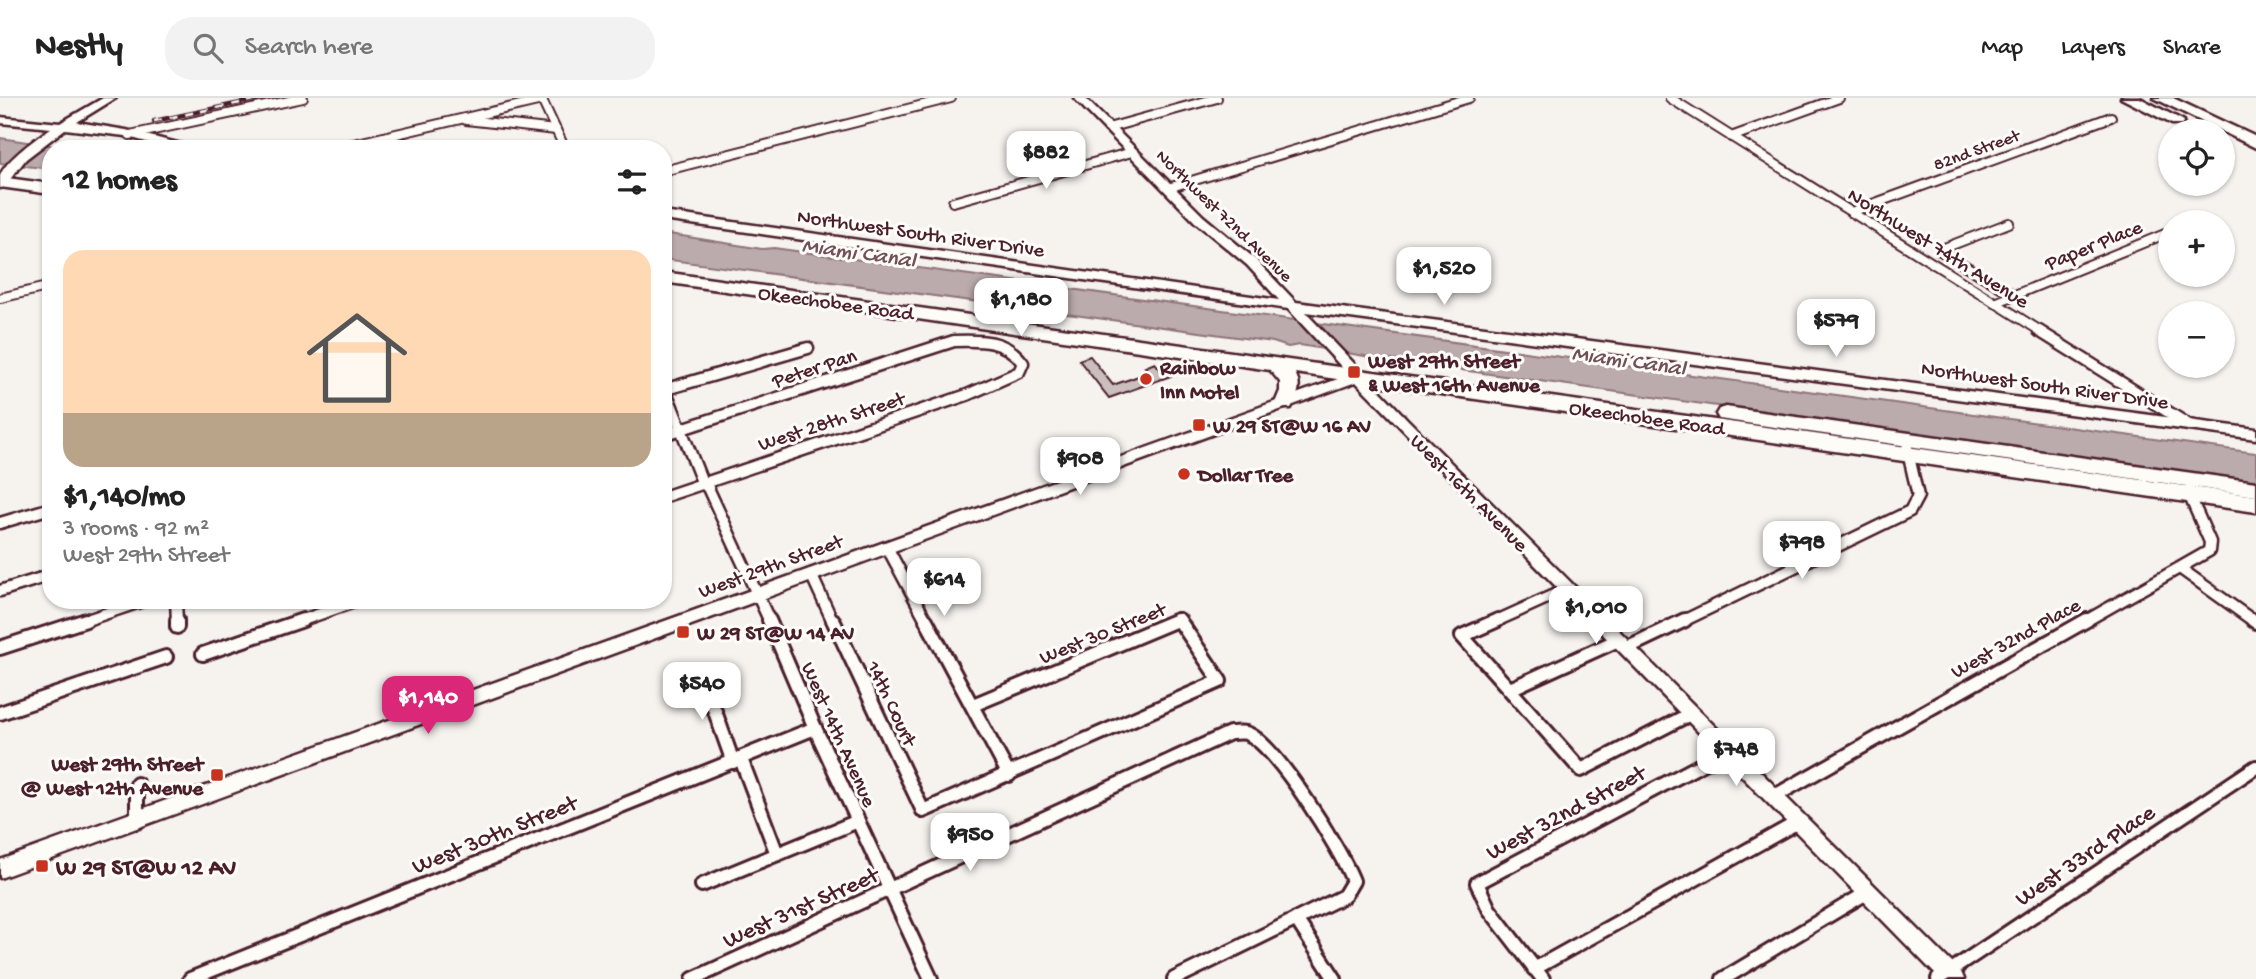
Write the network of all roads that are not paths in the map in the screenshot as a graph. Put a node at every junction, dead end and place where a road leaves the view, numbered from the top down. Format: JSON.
{"nodes":[{"id":1,"x":111,"y":98,"type":"edge"},
{"id":2,"x":303,"y":98,"type":"edge"},
{"id":3,"x":951,"y":98,"type":"edge"},
{"id":4,"x":1079,"y":98,"type":"edge"},
{"id":5,"x":1217,"y":98,"type":"edge"},
{"id":6,"x":1469,"y":98,"type":"edge"},
{"id":7,"x":1670,"y":98,"type":"edge"},
{"id":8,"x":1839,"y":98,"type":"edge"},
{"id":9,"x":542,"y":99,"type":"edge"},
{"id":10,"x":2144,"y":99,"type":"edge"},
{"id":11,"x":2176,"y":102,"type":"edge"},
{"id":12,"x":2111,"y":117,"type":"dead end"},
{"id":13,"x":460,"y":118,"type":"junction"},
{"id":14,"x":2178,"y":119,"type":"edge"},
{"id":15,"x":2188,"y":119,"type":"edge"},
{"id":16,"x":0,"y":121,"type":"edge"},
{"id":17,"x":60,"y":126,"type":"junction"},
{"id":18,"x":1108,"y":128,"type":"junction"},
{"id":19,"x":556,"y":130,"type":"junction"},
{"id":20,"x":152,"y":135,"type":"junction"},
{"id":21,"x":2256,"y":136,"type":"edge"},
{"id":22,"x":1731,"y":137,"type":"junction"},
{"id":23,"x":375,"y":139,"type":"junction"},
{"id":24,"x":44,"y":140,"type":"edge"},
{"id":25,"x":167,"y":140,"type":"edge"},
{"id":26,"x":371,"y":140,"type":"edge"},
{"id":27,"x":381,"y":140,"type":"edge"},
{"id":28,"x":561,"y":140,"type":"edge"},
{"id":29,"x":42,"y":141,"type":"edge"},
{"id":30,"x":2235,"y":142,"type":"edge"},
{"id":31,"x":2256,"y":143,"type":"edge"},
{"id":32,"x":2235,"y":149,"type":"edge"},
{"id":33,"x":1132,"y":152,"type":"junction"},
{"id":34,"x":2256,"y":152,"type":"edge"},
{"id":35,"x":2256,"y":159,"type":"edge"},
{"id":36,"x":672,"y":169,"type":"edge"},
{"id":37,"x":4,"y":176,"type":"edge"},
{"id":38,"x":42,"y":178,"type":"edge"},
{"id":39,"x":42,"y":187,"type":"edge"},
{"id":40,"x":1168,"y":187,"type":"junction"},
{"id":41,"x":953,"y":202,"type":"dead end"},
{"id":42,"x":1851,"y":212,"type":"junction"},
{"id":43,"x":672,"y":217,"type":"edge"},
{"id":44,"x":2009,"y":223,"type":"dead end"},
{"id":45,"x":2158,"y":237,"type":"edge"},
{"id":46,"x":672,"y":265,"type":"edge"},
{"id":47,"x":1259,"y":271,"type":"junction"},
{"id":48,"x":672,"y":278,"type":"edge"},
{"id":49,"x":42,"y":288,"type":"edge"},
{"id":50,"x":2014,"y":295,"type":"junction"},
{"id":51,"x":0,"y":298,"type":"edge"},
{"id":52,"x":1237,"y":298,"type":"junction"},
{"id":53,"x":1994,"y":303,"type":"junction"},
{"id":54,"x":1290,"y":304,"type":"junction"},
{"id":55,"x":1328,"y":313,"type":"junction"},
{"id":56,"x":962,"y":320,"type":"junction"},
{"id":57,"x":1309,"y":324,"type":"junction"},
{"id":58,"x":954,"y":341,"type":"junction"},
{"id":59,"x":808,"y":348,"type":"dead end"},
{"id":60,"x":1340,"y":356,"type":"junction"},
{"id":61,"x":1275,"y":364,"type":"junction"},
{"id":62,"x":1359,"y":376,"type":"junction"},
{"id":63,"x":1009,"y":377,"type":"joint"},
{"id":64,"x":672,"y":387,"type":"edge"},
{"id":65,"x":1284,"y":403,"type":"junction"},
{"id":66,"x":672,"y":407,"type":"edge"},
{"id":67,"x":2189,"y":425,"type":"junction"},
{"id":68,"x":682,"y":429,"type":"junction"},
{"id":69,"x":672,"y":432,"type":"edge"},
{"id":70,"x":2256,"y":434,"type":"edge"},
{"id":71,"x":1906,"y":447,"type":"junction"},
{"id":72,"x":702,"y":482,"type":"junction"},
{"id":73,"x":2186,"y":486,"type":"junction"},
{"id":74,"x":2256,"y":489,"type":"edge"},
{"id":75,"x":672,"y":494,"type":"edge"},
{"id":76,"x":2256,"y":504,"type":"edge"},
{"id":77,"x":42,"y":511,"type":"edge"},
{"id":78,"x":0,"y":523,"type":"edge"},
{"id":79,"x":887,"y":547,"type":"junction"},
{"id":80,"x":2180,"y":569,"type":"junction"},
{"id":81,"x":811,"y":574,"type":"junction"},
{"id":82,"x":42,"y":578,"type":"edge"},
{"id":83,"x":1567,"y":589,"type":"junction"},
{"id":84,"x":0,"y":591,"type":"edge"},
{"id":85,"x":758,"y":594,"type":"junction"},
{"id":86,"x":119,"y":609,"type":"edge"},
{"id":87,"x":176,"y":609,"type":"edge"},
{"id":88,"x":332,"y":609,"type":"edge"},
{"id":89,"x":2256,"y":622,"type":"edge"},
{"id":90,"x":177,"y":627,"type":"dead end"},
{"id":91,"x":1622,"y":644,"type":"junction"},
{"id":92,"x":0,"y":648,"type":"edge"},
{"id":93,"x":203,"y":654,"type":"dead end"},
{"id":94,"x":166,"y":657,"type":"dead end"},
{"id":95,"x":701,"y":672,"type":"dead end"},
{"id":96,"x":1510,"y":689,"type":"junction"},
{"id":97,"x":972,"y":705,"type":"junction"},
{"id":98,"x":0,"y":713,"type":"edge"},
{"id":99,"x":1690,"y":713,"type":"junction"},
{"id":100,"x":815,"y":728,"type":"junction"},
{"id":101,"x":1727,"y":751,"type":"junction"},
{"id":102,"x":737,"y":760,"type":"junction"},
{"id":103,"x":2256,"y":767,"type":"edge"},
{"id":104,"x":1009,"y":775,"type":"junction"},
{"id":105,"x":137,"y":784,"type":"dead end"},
{"id":106,"x":1773,"y":797,"type":"junction"},
{"id":107,"x":858,"y":821,"type":"junction"},
{"id":108,"x":137,"y":822,"type":"junction"},
{"id":109,"x":1798,"y":822,"type":"junction"},
{"id":110,"x":777,"y":855,"type":"junction"},
{"id":111,"x":0,"y":869,"type":"edge"},
{"id":112,"x":702,"y":886,"type":"dead end"},
{"id":113,"x":891,"y":891,"type":"junction"},
{"id":114,"x":1868,"y":892,"type":"junction"},
{"id":115,"x":1296,"y":919,"type":"junction"},
{"id":116,"x":1539,"y":974,"type":"edge"},
{"id":117,"x":1947,"y":977,"type":"edge"},
{"id":118,"x":190,"y":979,"type":"edge"},
{"id":119,"x":693,"y":979,"type":"edge"},
{"id":120,"x":931,"y":979,"type":"edge"},
{"id":121,"x":1174,"y":979,"type":"edge"},
{"id":122,"x":1335,"y":979,"type":"edge"},
{"id":123,"x":1723,"y":979,"type":"edge"}],
"edges":[{"from":1,"to":17,"type":"street"},
{"from":2,"to":20,"type":"street"},
{"from":3,"to":36,"type":"street"},
{"from":4,"to":18,"type":"street","name":"Northwest 72nd Avenue"},
{"from":5,"to":18,"type":"street"},
{"from":6,"to":40,"type":"street"},
{"from":7,"to":22,"type":"street","name":"Northwest 74th Avenue"},
{"from":8,"to":22,"type":"street"},
{"from":9,"to":13,"type":"street"},
{"from":9,"to":19,"type":"street"},
{"from":10,"to":11,"type":"highway"},
{"from":10,"to":14,"type":"highway"},
{"from":10,"to":15,"type":"highway"},
{"from":11,"to":21,"type":"highway"},
{"from":11,"to":31,"type":"highway"},
{"from":12,"to":42,"type":"street","name":"82nd Street"},
{"from":13,"to":19,"type":"street"},
{"from":13,"to":23,"type":"street"},
{"from":16,"to":17,"type":"street"},
{"from":17,"to":20,"type":"street"},
{"from":17,"to":24,"type":"street"},
{"from":18,"to":33,"type":"street","name":"Northwest 72nd Avenue"},
{"from":19,"to":28,"type":"street"},
{"from":20,"to":25,"type":"street"},
{"from":22,"to":42,"type":"street","name":"Northwest 74th Avenue"},
{"from":23,"to":26,"type":"street"},
{"from":23,"to":27,"type":"street"},
{"from":29,"to":37,"type":"street"},
{"from":30,"to":34,"type":"highway"},
{"from":32,"to":35,"type":"highway"},
{"from":33,"to":40,"type":"street","name":"Northwest 72nd Avenue"},
{"from":33,"to":41,"type":"street"},
{"from":37,"to":38,"type":"highway"},
{"from":37,"to":39,"type":"highway"},
{"from":40,"to":47,"type":"street","name":"Northwest 72nd Avenue"},
{"from":42,"to":53,"type":"street","name":"Northwest 74th Avenue"},
{"from":43,"to":52,"type":"street","name":"Northwest South River Drive"},
{"from":44,"to":50,"type":"street"},
{"from":45,"to":50,"type":"street","name":"Paper Place"},
{"from":46,"to":60,"type":"highway","name":"Okeechobee Road"},
{"from":47,"to":52,"type":"street"},
{"from":47,"to":54,"type":"street","name":"Northwest 72nd Avenue"},
{"from":48,"to":56,"type":"highway","name":"Okeechobee Road"},
{"from":49,"to":51,"type":"street"},
{"from":50,"to":53,"type":"street","name":"Paper Place"},
{"from":52,"to":54,"type":"street","name":"Northwest South River Drive"},
{"from":53,"to":67,"type":"street","name":"Northwest 74th Avenue"},
{"from":54,"to":55,"type":"street","name":"Northwest South River Drive"},
{"from":54,"to":57,"type":"street","name":"Northwest 72nd Avenue"},
{"from":55,"to":57,"type":"street"},
{"from":55,"to":67,"type":"street","name":"Northwest South River Drive"},
{"from":56,"to":58,"type":"street"},
{"from":56,"to":61,"type":"highway","name":"Okeechobee Road"},
{"from":57,"to":60,"type":"street","name":"Northwest 72nd Avenue"},
{"from":58,"to":63,"type":"street","name":"Peter Pan"},
{"from":58,"to":68,"type":"street","name":"Peter Pan"},
{"from":59,"to":64,"type":"street"},
{"from":60,"to":62,"type":"street","name":"West 16th Avenue"},
{"from":60,"to":71,"type":"highway","name":"Okeechobee Road"},
{"from":61,"to":62,"type":"highway","name":"Okeechobee Road"},
{"from":61,"to":65,"type":"highway"},
{"from":62,"to":65,"type":"street","name":"West 29th Street"},
{"from":62,"to":71,"type":"highway","name":"Okeechobee Road"},
{"from":62,"to":83,"type":"street","name":"West 16th Avenue"},
{"from":63,"to":72,"type":"street","name":"West 28th Street"},
{"from":65,"to":79,"type":"street","name":"West 29th Street"},
{"from":66,"to":68,"type":"street","name":"West 14th Avenue"},
{"from":67,"to":70,"type":"street","name":"Northwest South River Drive"},
{"from":68,"to":69,"type":"street","name":"Peter Pan"},
{"from":68,"to":72,"type":"street","name":"West 14th Avenue"},
{"from":71,"to":73,"type":"highway","name":"Okeechobee Road"},
{"from":71,"to":91,"type":"street"},
{"from":72,"to":75,"type":"street","name":"West 28th Street"},
{"from":72,"to":85,"type":"street","name":"West 14th Avenue"},
{"from":73,"to":74,"type":"highway","name":"Okeechobee Road"},
{"from":73,"to":76,"type":"highway","name":"Okeechobee Road"},
{"from":73,"to":80,"type":"street","name":"West 32nd Place"},
{"from":77,"to":78,"type":"street"},
{"from":79,"to":81,"type":"street","name":"West 29th Street"},
{"from":79,"to":97,"type":"street"},
{"from":80,"to":89,"type":"street"},
{"from":80,"to":106,"type":"street","name":"West 32nd Place"},
{"from":81,"to":85,"type":"street","name":"West 29th Street"},
{"from":81,"to":104,"type":"street","name":"14th Court"},
{"from":82,"to":84,"type":"street"},
{"from":83,"to":91,"type":"street","name":"West 16th Avenue"},
{"from":83,"to":96,"type":"street"},
{"from":85,"to":100,"type":"street","name":"West 14th Avenue"},
{"from":85,"to":108,"type":"street","name":"West 29th Street"},
{"from":86,"to":92,"type":"street"},
{"from":87,"to":90,"type":"street"},
{"from":88,"to":93,"type":"street"},
{"from":91,"to":96,"type":"street"},
{"from":91,"to":99,"type":"street","name":"West 16th Avenue"},
{"from":94,"to":98,"type":"street"},
{"from":95,"to":102,"type":"street"},
{"from":96,"to":99,"type":"street"},
{"from":97,"to":104,"type":"street"},
{"from":97,"to":104,"type":"street","name":"West 30 Street"},
{"from":99,"to":101,"type":"street","name":"West 16th Avenue"},
{"from":100,"to":102,"type":"street","name":"West 30th Street"},
{"from":100,"to":107,"type":"street","name":"West 14th Avenue"},
{"from":101,"to":106,"type":"street","name":"West 16th Avenue"},
{"from":101,"to":116,"type":"street","name":"West 32nd Street"},
{"from":102,"to":110,"type":"street"},
{"from":102,"to":118,"type":"street","name":"West 30th Street"},
{"from":103,"to":117,"type":"street","name":"West 33rd Place"},
{"from":105,"to":108,"type":"street"},
{"from":106,"to":109,"type":"street","name":"West 16th Avenue"},
{"from":107,"to":110,"type":"street"},
{"from":107,"to":113,"type":"street","name":"West 14th Avenue"},
{"from":108,"to":111,"type":"street","name":"West 29th Street"},
{"from":109,"to":114,"type":"street","name":"West 16th Avenue"},
{"from":109,"to":116,"type":"street"},
{"from":110,"to":112,"type":"street"},
{"from":113,"to":115,"type":"street","name":"West 31st Street"},
{"from":113,"to":119,"type":"street","name":"West 31st Street"},
{"from":113,"to":120,"type":"street","name":"West 14th Avenue"},
{"from":114,"to":117,"type":"street","name":"West 16th Avenue"},
{"from":114,"to":123,"type":"street"},
{"from":115,"to":121,"type":"street"},
{"from":115,"to":122,"type":"street"}]}
